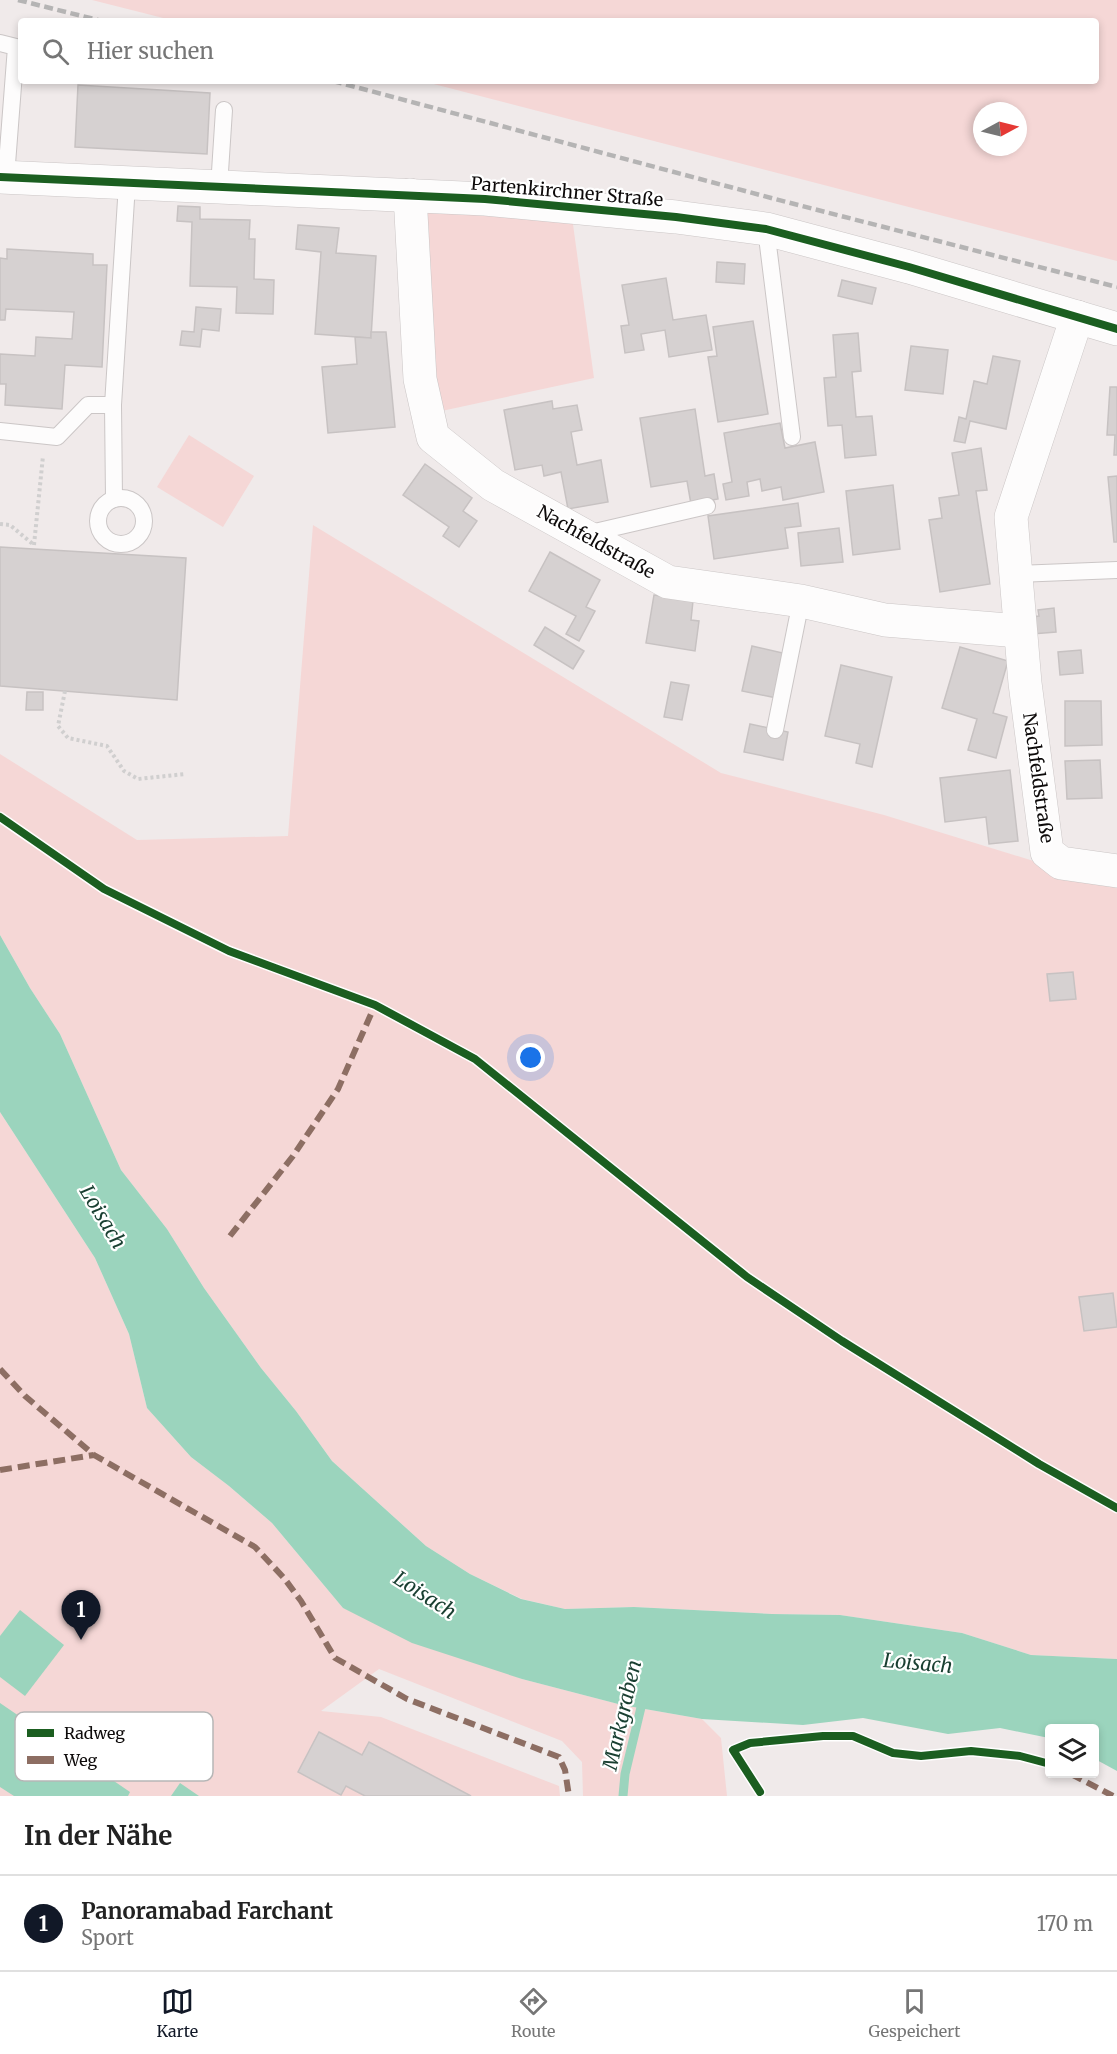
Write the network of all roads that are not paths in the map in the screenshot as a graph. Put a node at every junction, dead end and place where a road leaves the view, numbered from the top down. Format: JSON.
{"nodes":[{"id":1,"x":0,"y":43,"type":"edge"},
{"id":2,"x":224,"y":110,"type":"dead end"},
{"id":3,"x":3,"y":177,"type":"edge"},
{"id":4,"x":127,"y":184,"type":"junction"},
{"id":5,"x":219,"y":188,"type":"junction"},
{"id":6,"x":410,"y":195,"type":"junction"},
{"id":7,"x":766,"y":229,"type":"junction"},
{"id":8,"x":1077,"y":317,"type":"junction"},
{"id":9,"x":1117,"y":328,"type":"edge"},
{"id":10,"x":113,"y":405,"type":"junction"},
{"id":11,"x":0,"y":431,"type":"edge"},
{"id":12,"x":792,"y":437,"type":"dead end"},
{"id":13,"x":114,"y":499,"type":"dead end"},
{"id":14,"x":707,"y":506,"type":"dead end"},
{"id":15,"x":583,"y":535,"type":"junction"},
{"id":16,"x":1117,"y":570,"type":"edge"},
{"id":17,"x":1017,"y":574,"type":"junction"},
{"id":18,"x":801,"y":601,"type":"junction"},
{"id":19,"x":1020,"y":631,"type":"junction"},
{"id":20,"x":775,"y":730,"type":"dead end"},
{"id":21,"x":1117,"y":871,"type":"edge"}],
"edges":[{"from":1,"to":3,"type":"lane"},
{"from":2,"to":5,"type":"lane"},
{"from":3,"to":4,"type":"street","name":"Partenkirchner Straße"},
{"from":4,"to":5,"type":"street","name":"Partenkirchner Straße"},
{"from":4,"to":10,"type":"lane"},
{"from":5,"to":6,"type":"street","name":"Partenkirchner Straße"},
{"from":6,"to":7,"type":"street","name":"Partenkirchner Straße"},
{"from":6,"to":15,"type":"street","name":"Nachfeldstraße"},
{"from":7,"to":8,"type":"street","name":"Partenkirchner Straße"},
{"from":7,"to":12,"type":"lane"},
{"from":8,"to":9,"type":"street","name":"Partenkirchner Straße"},
{"from":8,"to":17,"type":"street","name":"Nachfeldstraße"},
{"from":10,"to":11,"type":"lane"},
{"from":10,"to":13,"type":"lane"},
{"from":14,"to":15,"type":"lane"},
{"from":15,"to":18,"type":"street","name":"Nachfeldstraße"},
{"from":16,"to":17,"type":"lane"},
{"from":17,"to":19,"type":"street","name":"Nachfeldstraße"},
{"from":18,"to":19,"type":"street","name":"Nachfeldstraße"},
{"from":18,"to":20,"type":"lane"},
{"from":19,"to":21,"type":"street","name":"Nachfeldstraße"}]}
